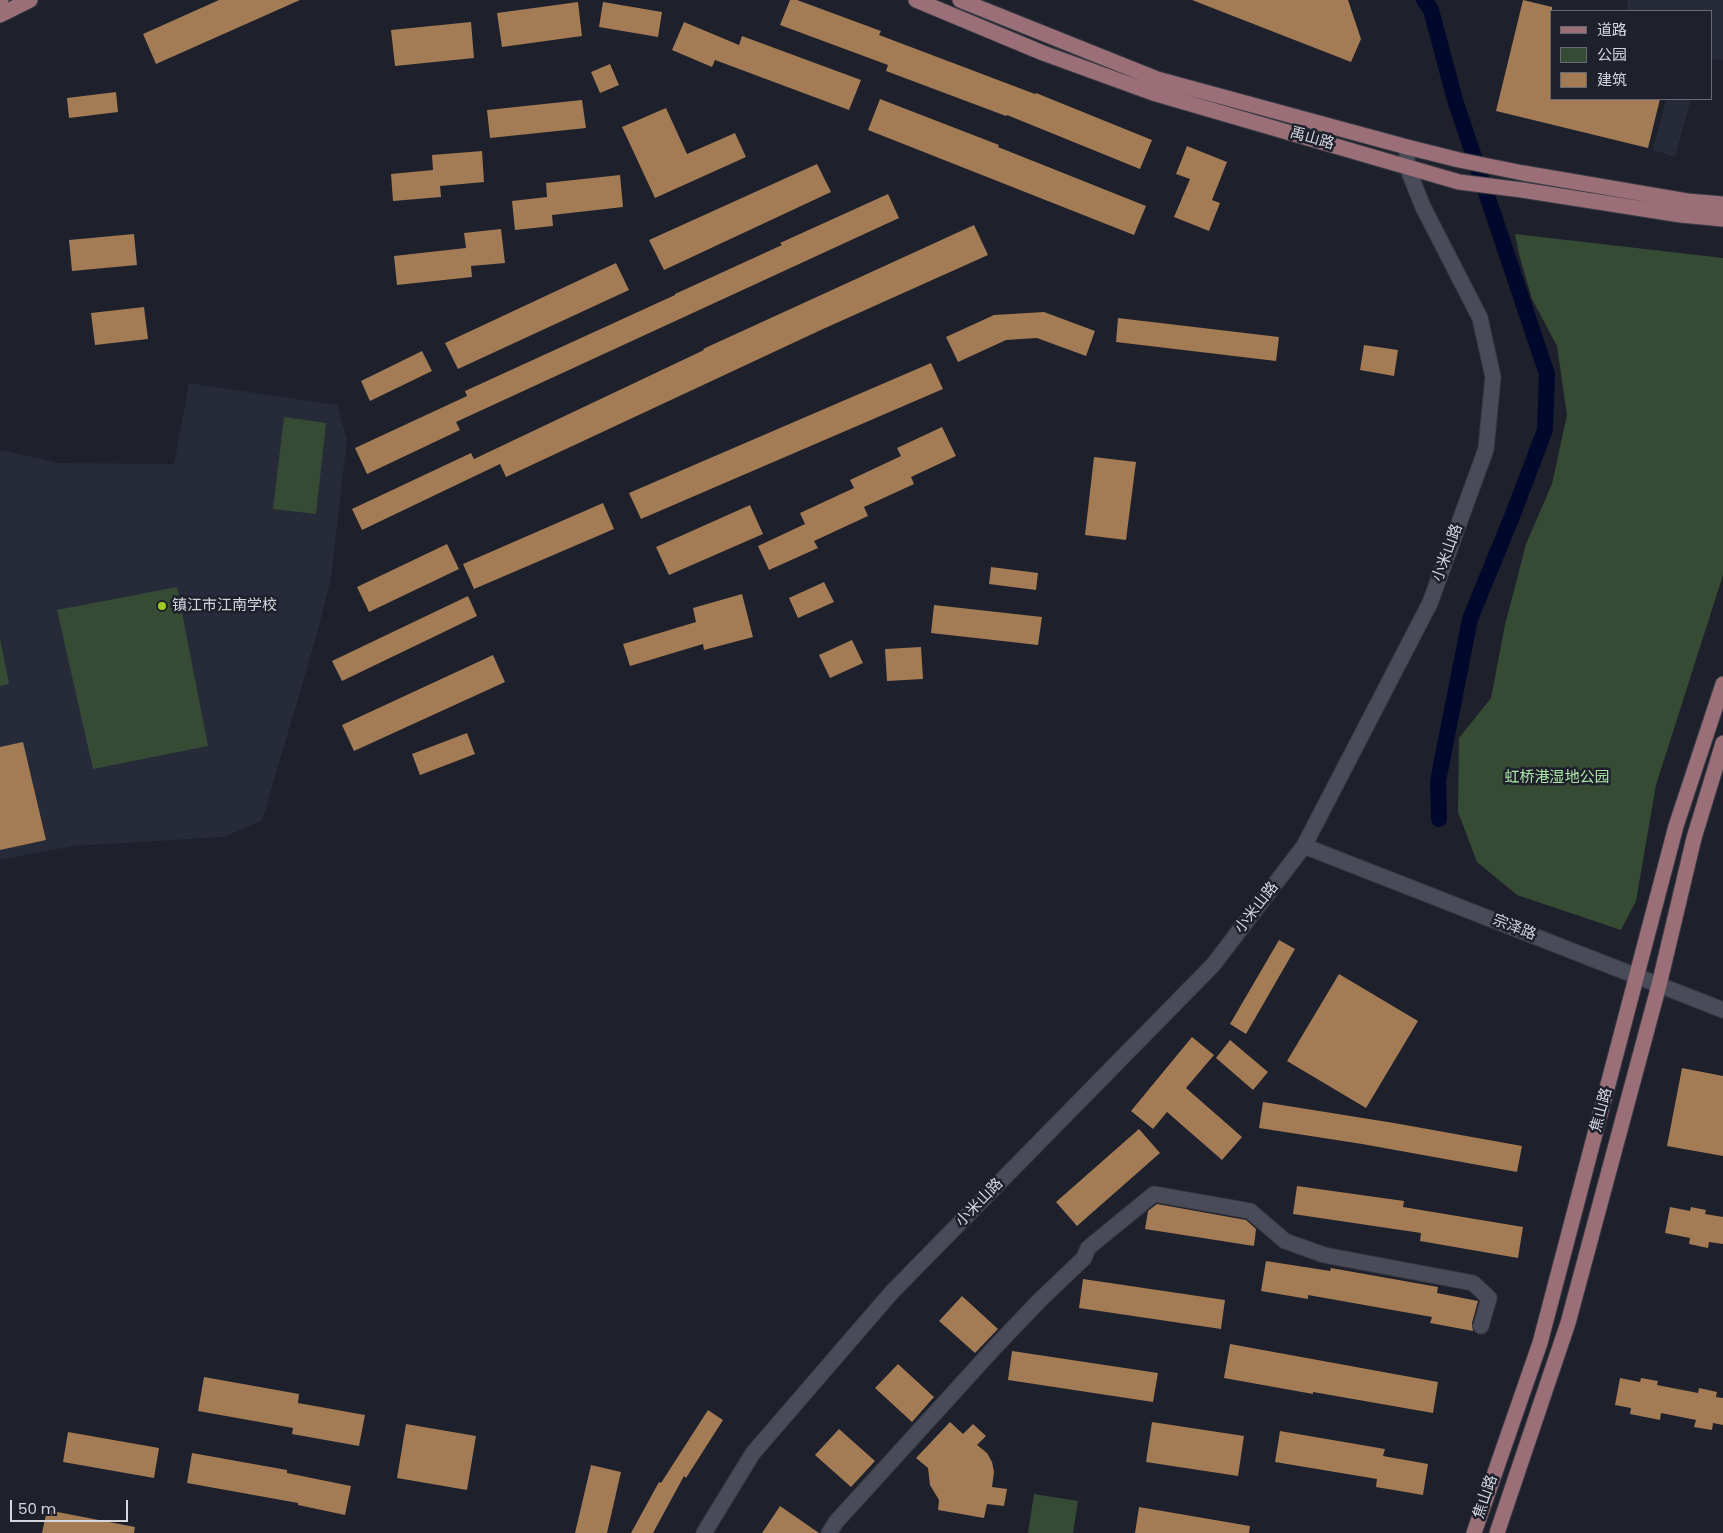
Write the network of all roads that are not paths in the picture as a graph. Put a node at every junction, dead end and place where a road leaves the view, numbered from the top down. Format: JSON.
{"nodes":[{"id":1,"x":30,"y":0,"type":"edge"},
{"id":2,"x":916,"y":0,"type":"edge"},
{"id":3,"x":960,"y":0,"type":"edge"},
{"id":4,"x":0,"y":15,"type":"edge"},
{"id":5,"x":1406,"y":147,"type":"junction"},
{"id":6,"x":1407,"y":167,"type":"junction"},
{"id":7,"x":1723,"y":204,"type":"edge"},
{"id":8,"x":1723,"y":220,"type":"edge"},
{"id":9,"x":1723,"y":684,"type":"edge"},
{"id":10,"x":1723,"y":743,"type":"edge"},
{"id":11,"x":1304,"y":846,"type":"junction"},
{"id":12,"x":1638,"y":976,"type":"junction"},
{"id":13,"x":1659,"y":985,"type":"junction"},
{"id":14,"x":1723,"y":1010,"type":"edge"},
{"id":15,"x":1481,"y":1326,"type":"dead end"},
{"id":16,"x":704,"y":1533,"type":"edge"},
{"id":17,"x":829,"y":1533,"type":"edge"},
{"id":18,"x":1474,"y":1533,"type":"edge"},
{"id":19,"x":1497,"y":1533,"type":"edge"}],
"edges":[{"from":1,"to":4,"type":"main road"},
{"from":2,"to":6,"type":"main road","name":"禹山路"},
{"from":3,"to":5,"type":"main road","name":"禹山路"},
{"from":5,"to":6,"type":"street","name":"小米山路"},
{"from":5,"to":7,"type":"main road","name":"禹山路"},
{"from":6,"to":8,"type":"main road","name":"禹山路"},
{"from":6,"to":11,"type":"street","name":"小米山路"},
{"from":9,"to":12,"type":"main road","name":"焦山路"},
{"from":10,"to":13,"type":"main road","name":"焦山路"},
{"from":11,"to":12,"type":"street","name":"宗泽路"},
{"from":11,"to":16,"type":"street","name":"小米山路"},
{"from":12,"to":13,"type":"street","name":"宗泽路"},
{"from":12,"to":18,"type":"main road","name":"焦山路"},
{"from":13,"to":14,"type":"street","name":"宗泽路"},
{"from":13,"to":19,"type":"main road","name":"焦山路"},
{"from":15,"to":17,"type":"street"}]}
